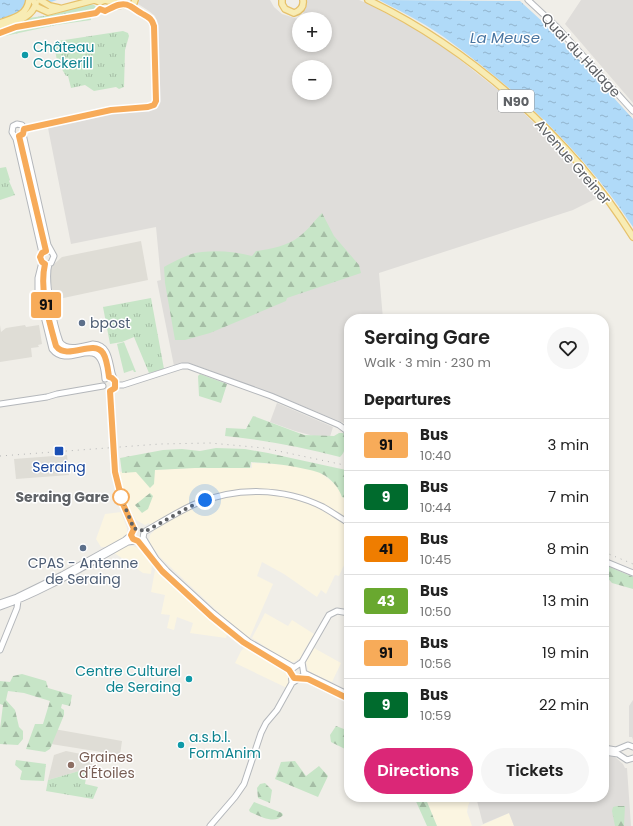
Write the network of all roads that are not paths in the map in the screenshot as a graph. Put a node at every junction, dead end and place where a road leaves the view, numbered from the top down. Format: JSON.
{"nodes":[{"id":1,"x":30,"y":0,"type":"edge"},
{"id":2,"x":40,"y":0,"type":"edge"},
{"id":3,"x":94,"y":0,"type":"edge"},
{"id":4,"x":118,"y":0,"type":"edge"},
{"id":5,"x":282,"y":0,"type":"edge"},
{"id":6,"x":303,"y":0,"type":"edge"},
{"id":7,"x":368,"y":0,"type":"edge"},
{"id":8,"x":528,"y":0,"type":"edge"},
{"id":9,"x":108,"y":1,"type":"junction"},
{"id":10,"x":100,"y":2,"type":"junction"},
{"id":11,"x":130,"y":2,"type":"edge"},
{"id":12,"x":35,"y":4,"type":"edge"},
{"id":13,"x":64,"y":8,"type":"junction"},
{"id":14,"x":110,"y":8,"type":"junction"},
{"id":15,"x":100,"y":9,"type":"junction"},
{"id":16,"x":0,"y":22,"type":"edge"},
{"id":17,"x":9,"y":28,"type":"junction"},
{"id":18,"x":0,"y":29,"type":"edge"},
{"id":19,"x":0,"y":33,"type":"edge"},
{"id":20,"x":633,"y":111,"type":"edge"},
{"id":21,"x":24,"y":132,"type":"junction"},
{"id":22,"x":14,"y":135,"type":"junction"},
{"id":23,"x":633,"y":237,"type":"edge"},
{"id":24,"x":50,"y":252,"type":"junction"},
{"id":25,"x":42,"y":253,"type":"junction"},
{"id":26,"x":42,"y":262,"type":"junction"},
{"id":27,"x":49,"y":264,"type":"junction"},
{"id":28,"x":105,"y":379,"type":"junction"},
{"id":29,"x":114,"y":379,"type":"junction"},
{"id":30,"x":116,"y":385,"type":"junction"},
{"id":31,"x":103,"y":386,"type":"junction"},
{"id":32,"x":110,"y":391,"type":"junction"},
{"id":33,"x":0,"y":404,"type":"edge"},
{"id":34,"x":344,"y":429,"type":"edge"},
{"id":35,"x":344,"y":520,"type":"edge"},
{"id":36,"x":132,"y":532,"type":"junction"},
{"id":37,"x":143,"y":535,"type":"junction"},
{"id":38,"x":136,"y":541,"type":"junction"},
{"id":39,"x":609,"y":563,"type":"edge"},
{"id":40,"x":633,"y":573,"type":"edge"},
{"id":41,"x":18,"y":599,"type":"junction"},
{"id":42,"x":0,"y":603,"type":"edge"},
{"id":43,"x":0,"y":607,"type":"edge"},
{"id":44,"x":344,"y":612,"type":"edge"},
{"id":45,"x":0,"y":650,"type":"edge"},
{"id":46,"x":302,"y":662,"type":"junction"},
{"id":47,"x":293,"y":670,"type":"junction"},
{"id":48,"x":304,"y":671,"type":"junction"},
{"id":49,"x":300,"y":679,"type":"junction"},
{"id":50,"x":292,"y":683,"type":"junction"},
{"id":51,"x":344,"y":692,"type":"edge"},
{"id":52,"x":344,"y":697,"type":"edge"},
{"id":53,"x":633,"y":747,"type":"edge"},
{"id":54,"x":622,"y":748,"type":"junction"},
{"id":55,"x":609,"y":749,"type":"edge"},
{"id":56,"x":609,"y":752,"type":"edge"},
{"id":57,"x":621,"y":756,"type":"junction"},
{"id":58,"x":633,"y":758,"type":"edge"},
{"id":59,"x":210,"y":826,"type":"edge"}],
"edges":[{"from":1,"to":16,"type":"main road"},
{"from":2,"to":13,"type":"main road"},
{"from":3,"to":10,"type":"main road"},
{"from":3,"to":13,"type":"main road"},
{"from":4,"to":9,"type":"main road"},
{"from":5,"to":6,"type":"main road"},
{"from":7,"to":23,"type":"main road","name":"Avenue Greiner","number":"N90"},
{"from":8,"to":20,"type":"main road","name":"Quai du Halage"},
{"from":9,"to":10,"type":"main road"},
{"from":9,"to":14,"type":"main road"},
{"from":10,"to":15,"type":"main road"},
{"from":11,"to":14,"type":"main road"},
{"from":11,"to":21,"type":"main road"},
{"from":12,"to":13,"type":"main road"},
{"from":12,"to":18,"type":"main road"},
{"from":14,"to":15,"type":"main road"},
{"from":15,"to":17,"type":"main road"},
{"from":17,"to":18,"type":"main road"},
{"from":17,"to":19,"type":"main road"},
{"from":21,"to":22,"type":"main road"},
{"from":21,"to":22,"type":"main road"},
{"from":21,"to":24,"type":"main road"},
{"from":22,"to":25,"type":"main road"},
{"from":24,"to":25,"type":"main road"},
{"from":24,"to":27,"type":"main road"},
{"from":25,"to":26,"type":"main road"},
{"from":26,"to":27,"type":"main road"},
{"from":26,"to":28,"type":"main road"},
{"from":27,"to":29,"type":"main road"},
{"from":28,"to":29,"type":"main road"},
{"from":28,"to":31,"type":"main road"},
{"from":29,"to":30,"type":"main road"},
{"from":30,"to":32,"type":"main road"},
{"from":30,"to":34,"type":"main road"},
{"from":31,"to":32,"type":"main road"},
{"from":31,"to":33,"type":"main road"},
{"from":32,"to":36,"type":"main road","bridge":true},
{"from":35,"to":37,"type":"main road"},
{"from":36,"to":37,"type":"main road"},
{"from":36,"to":38,"type":"main road"},
{"from":36,"to":41,"type":"main road"},
{"from":37,"to":38,"type":"main road"},
{"from":37,"to":47,"type":"main road"},
{"from":38,"to":41,"type":"main road"},
{"from":38,"to":47,"type":"main road"},
{"from":39,"to":40,"type":"main road"},
{"from":41,"to":42,"type":"main road"},
{"from":41,"to":43,"type":"main road"},
{"from":41,"to":45,"type":"main road"},
{"from":44,"to":46,"type":"main road"},
{"from":46,"to":47,"type":"main road"},
{"from":46,"to":48,"type":"main road"},
{"from":47,"to":48,"type":"main road"},
{"from":47,"to":49,"type":"main road"},
{"from":47,"to":50,"type":"main road"},
{"from":48,"to":49,"type":"main road"},
{"from":48,"to":51,"type":"main road"},
{"from":49,"to":50,"type":"main road"},
{"from":49,"to":52,"type":"main road"},
{"from":50,"to":59,"type":"main road"},
{"from":53,"to":54,"type":"main road"},
{"from":54,"to":55,"type":"main road"},
{"from":54,"to":57,"type":"main road"},
{"from":56,"to":57,"type":"main road"},
{"from":57,"to":58,"type":"main road"}]}
